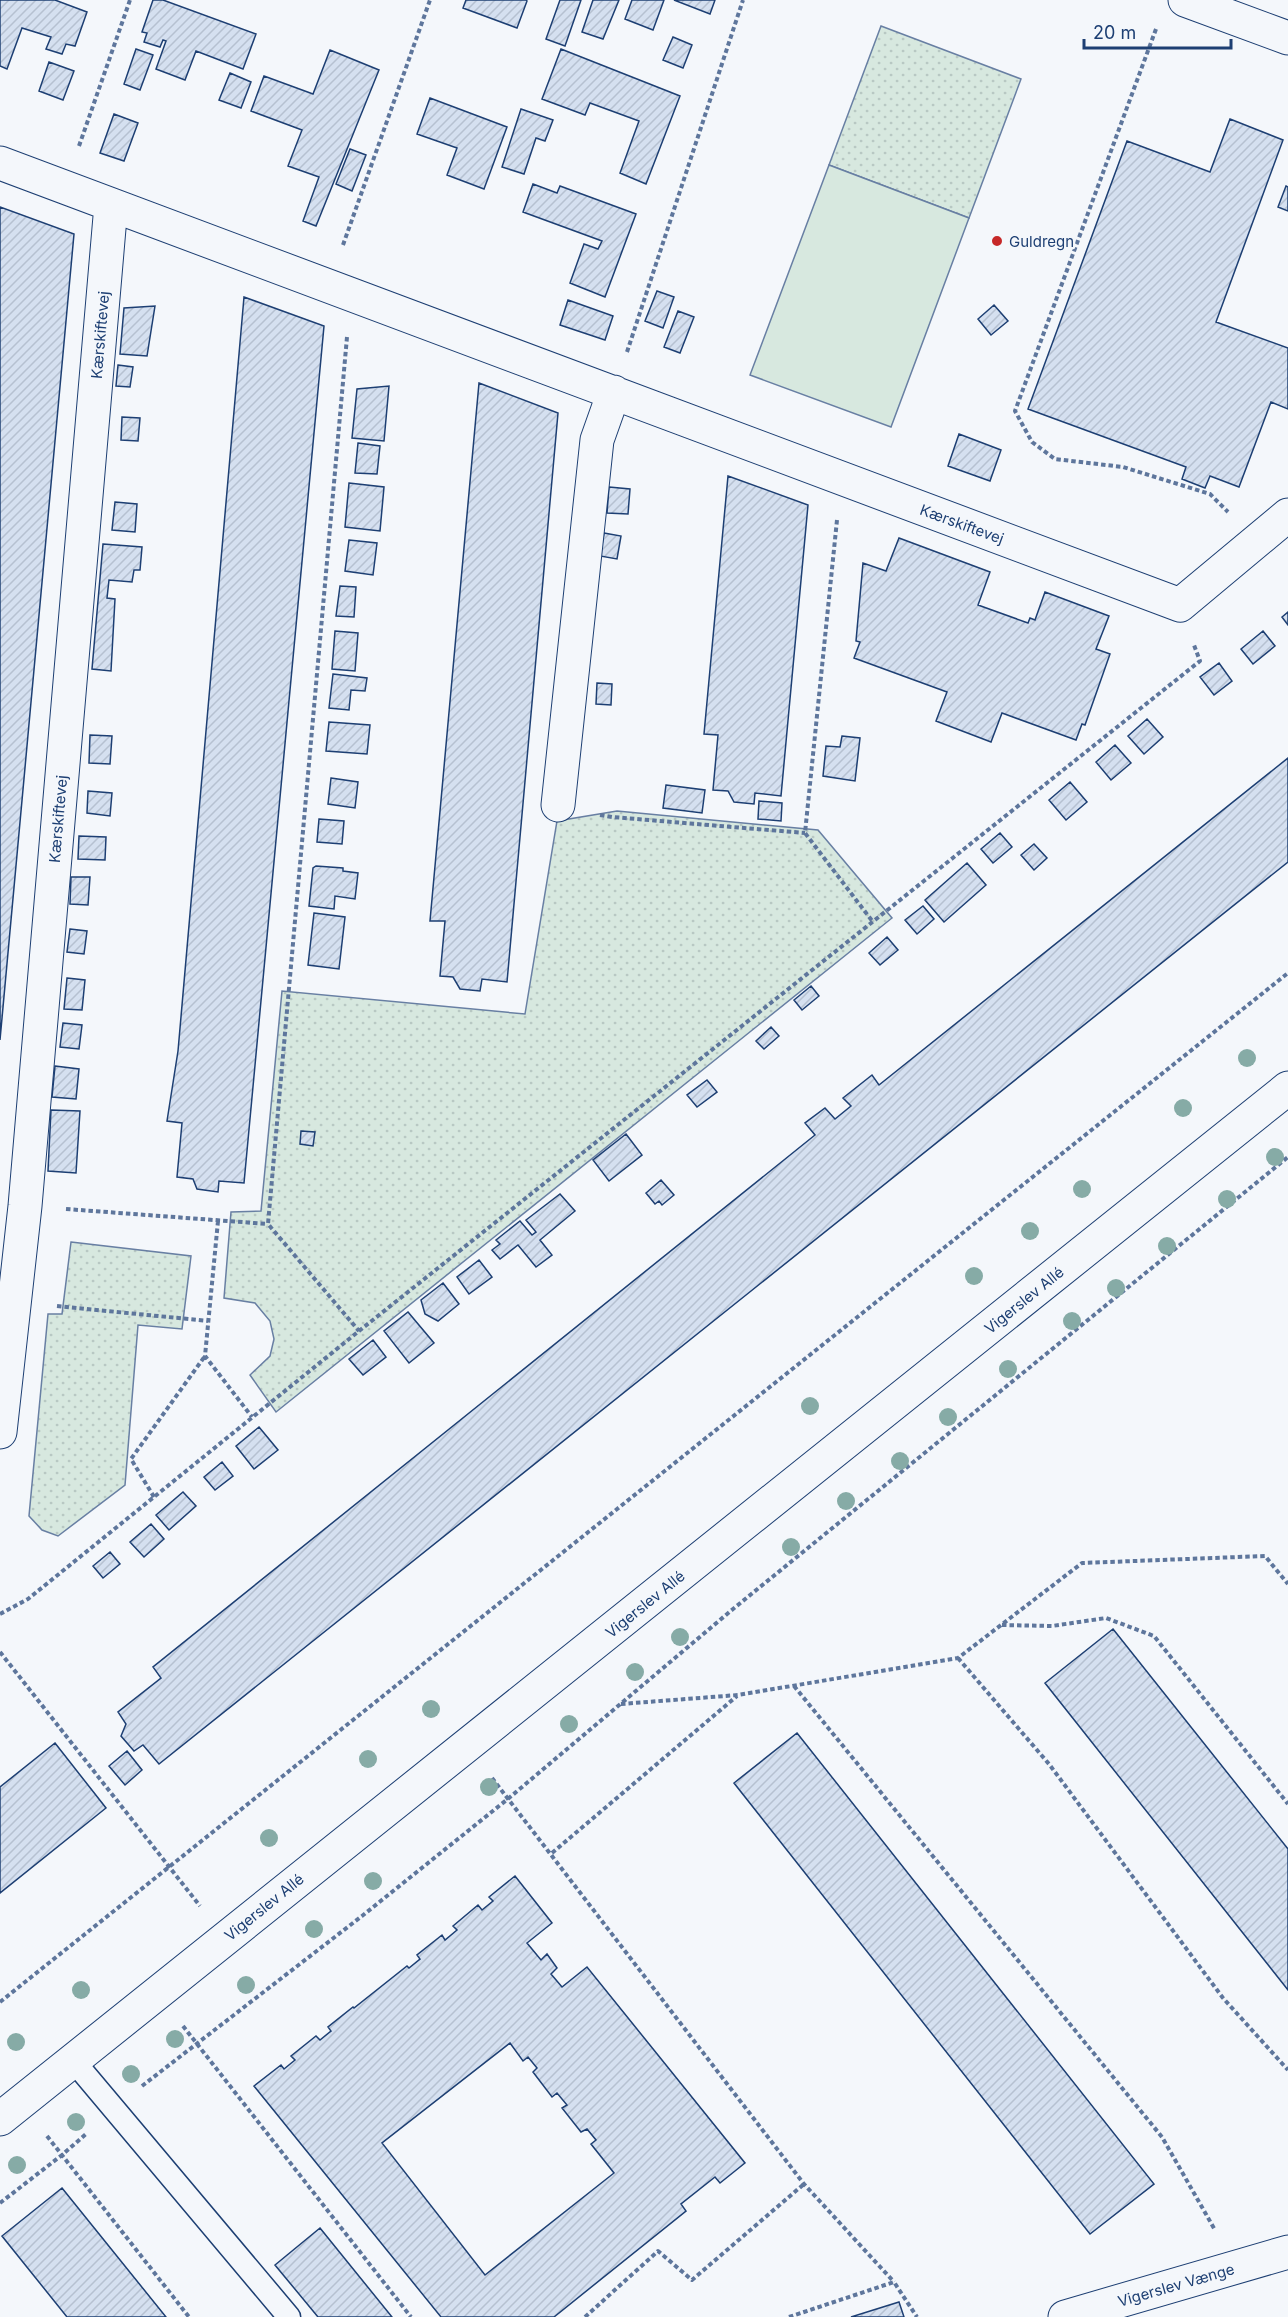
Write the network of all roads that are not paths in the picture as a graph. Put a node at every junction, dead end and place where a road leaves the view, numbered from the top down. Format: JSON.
{"nodes":[{"id":1,"x":1185,"y":0,"type":"edge"},
{"id":2,"x":1288,"y":38,"type":"edge"},
{"id":3,"x":0,"y":163,"type":"edge"},
{"id":4,"x":111,"y":205,"type":"junction"},
{"id":5,"x":614,"y":392,"type":"junction"},
{"id":6,"x":1288,"y":515,"type":"edge"},
{"id":7,"x":558,"y":805,"type":"road end"},
{"id":8,"x":1288,"y":1088,"type":"edge"},
{"id":9,"x":0,"y":1432,"type":"edge"},
{"id":10,"x":72,"y":2059,"type":"junction"},
{"id":11,"x":10,"y":2110,"type":"edge"},
{"id":12,"x":1288,"y":2252,"type":"edge"},
{"id":13,"x":289,"y":2317,"type":"edge"},
{"id":14,"x":1065,"y":2317,"type":"edge"}],
"edges":[{"from":1,"to":2,"type":"street"},
{"from":3,"to":4,"type":"street","name":"Kærskiftevej"},
{"from":4,"to":5,"type":"street","name":"Kærskiftevej"},
{"from":4,"to":9,"type":"street","name":"Kærskiftevej"},
{"from":5,"to":6,"type":"street","name":"Kærskiftevej"},
{"from":5,"to":7,"type":"street"},
{"from":8,"to":10,"type":"street","name":"Vigerslev Allé"},
{"from":10,"to":11,"type":"street","name":"Vigerslev Allé"},
{"from":10,"to":13,"type":"lane"},
{"from":12,"to":14,"type":"street","name":"Vigerslev Vænge"}]}
